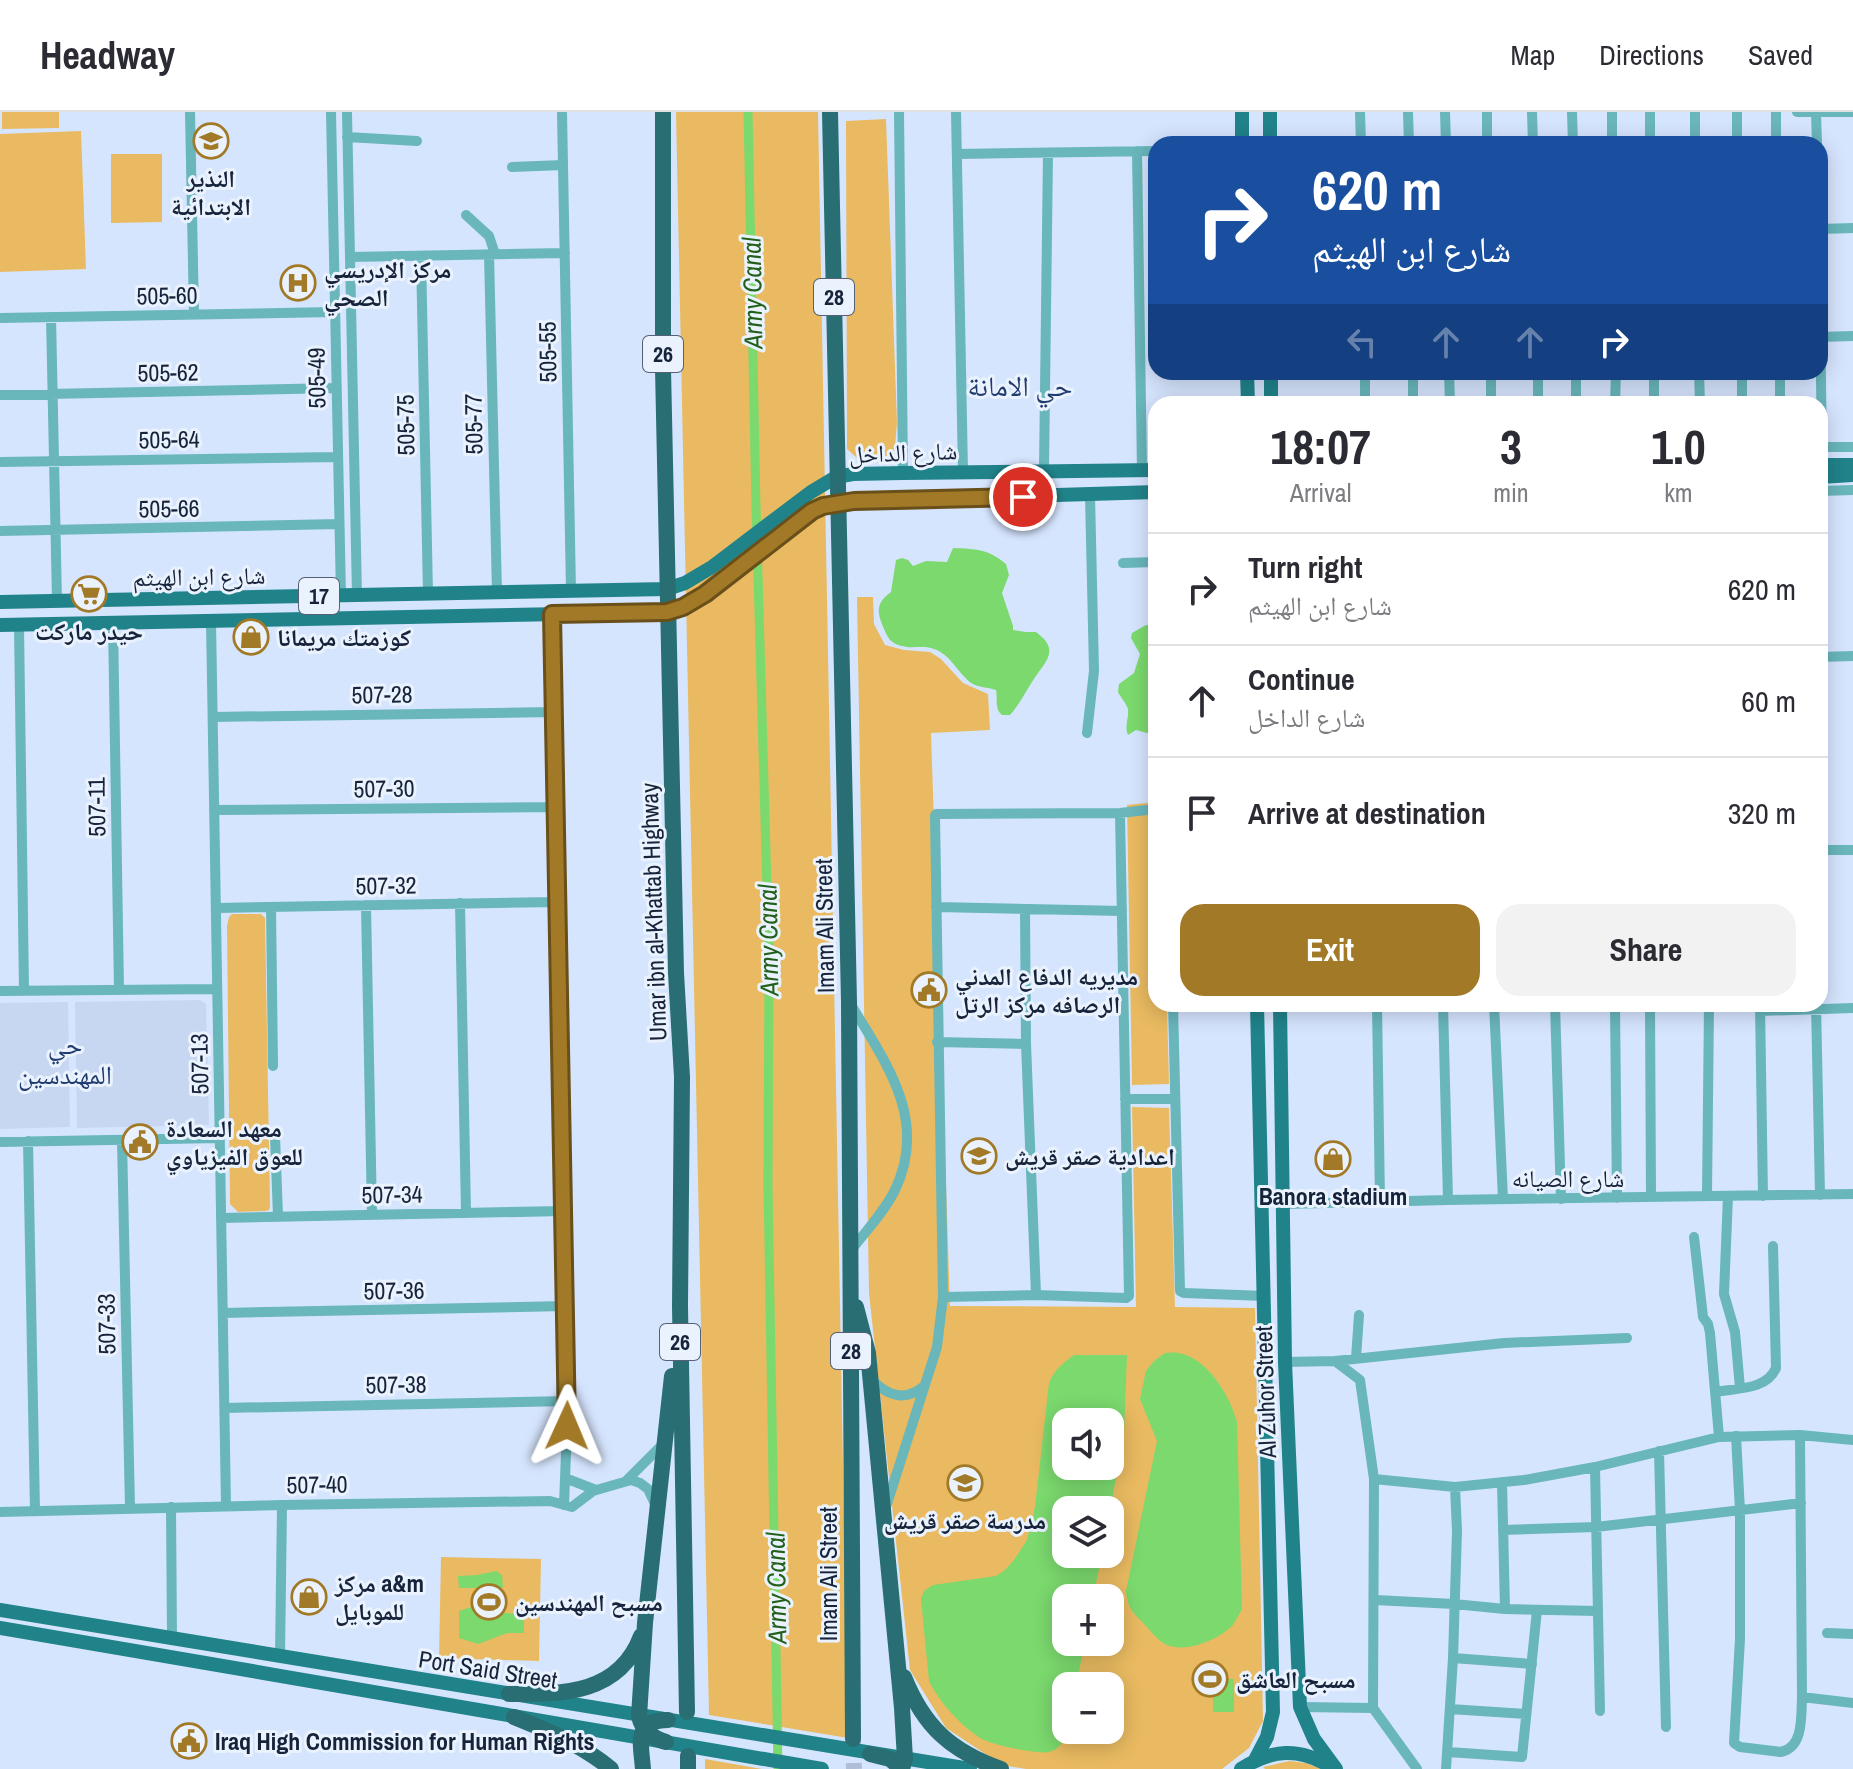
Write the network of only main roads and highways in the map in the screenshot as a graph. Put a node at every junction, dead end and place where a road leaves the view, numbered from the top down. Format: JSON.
{"nodes":[{"id":1,"x":663,"y":112,"type":"edge"},
{"id":2,"x":830,"y":112,"type":"edge"},
{"id":3,"x":1242,"y":112,"type":"edge"},
{"id":4,"x":1270,"y":112,"type":"edge"},
{"id":5,"x":1242,"y":136,"type":"edge"},
{"id":6,"x":1270,"y":136,"type":"edge"},
{"id":7,"x":1828,"y":465,"type":"edge"},
{"id":8,"x":1853,"y":465,"type":"edge"},
{"id":9,"x":1148,"y":470,"type":"edge"},
{"id":10,"x":1853,"y":475,"type":"edge"},
{"id":11,"x":1828,"y":477,"type":"edge"},
{"id":12,"x":1148,"y":492,"type":"edge"},
{"id":13,"x":638,"y":590,"type":"joint"},
{"id":14,"x":517,"y":593,"type":"junction"},
{"id":15,"x":0,"y":602,"type":"edge"},
{"id":16,"x":636,"y":613,"type":"joint"},
{"id":17,"x":518,"y":615,"type":"junction"},
{"id":18,"x":0,"y":625,"type":"edge"},
{"id":19,"x":1257,"y":1012,"type":"edge"},
{"id":20,"x":1280,"y":1012,"type":"edge"},
{"id":21,"x":851,"y":1288,"type":"junction"},
{"id":22,"x":1265,"y":1296,"type":"junction"},
{"id":23,"x":1285,"y":1297,"type":"junction"},
{"id":24,"x":680,"y":1306,"type":"junction"},
{"id":25,"x":0,"y":1610,"type":"edge"},
{"id":26,"x":645,"y":1623,"type":"junction"},
{"id":27,"x":0,"y":1628,"type":"edge"},
{"id":28,"x":897,"y":1655,"type":"junction"},
{"id":29,"x":509,"y":1694,"type":"junction"},
{"id":30,"x":687,"y":1712,"type":"dead end"},
{"id":31,"x":514,"y":1717,"type":"junction"},
{"id":32,"x":668,"y":1720,"type":"joint"},
{"id":33,"x":648,"y":1730,"type":"junction"},
{"id":34,"x":853,"y":1739,"type":"tunnel mouth"},
{"id":35,"x":870,"y":1754,"type":"joint"},
{"id":36,"x":1255,"y":1760,"type":"junction"},
{"id":37,"x":900,"y":1764,"type":"edge"},
{"id":38,"x":611,"y":1769,"type":"edge"},
{"id":39,"x":643,"y":1769,"type":"edge"},
{"id":40,"x":822,"y":1769,"type":"edge"},
{"id":41,"x":970,"y":1769,"type":"edge"},
{"id":42,"x":1001,"y":1769,"type":"edge"},
{"id":43,"x":1241,"y":1769,"type":"edge"},
{"id":44,"x":1335,"y":1769,"type":"edge"}],
"edges":[{"from":1,"to":24,"type":"highway","name":"Umar ibn al-Khattab Highway","number":"26"},
{"from":2,"to":21,"type":"highway","name":"Imam Ali Street","number":"28"},
{"from":3,"to":5,"type":"main road"},
{"from":4,"to":6,"type":"main road"},
{"from":7,"to":8,"type":"main road"},
{"from":9,"to":13,"type":"main road","name":"شارع الداخل","number":"17"},
{"from":10,"to":11,"type":"main road"},
{"from":12,"to":16,"type":"main road","name":"شارع الداخل","number":"17"},
{"from":13,"to":14,"type":"main road","name":"شارع ابن الهيثم","number":"17"},
{"from":14,"to":15,"type":"main road","name":"شارع ابن الهيثم","number":"17"},
{"from":14,"to":17,"type":"main road"},
{"from":16,"to":17,"type":"main road","name":"شارع ابن الهيثم","number":"17"},
{"from":17,"to":18,"type":"main road","name":"شارع ابن الهيثم","number":"17"},
{"from":19,"to":22,"type":"main road","name":"Al Zuhor Street"},
{"from":20,"to":23,"type":"main road","name":"Al Zuhor Street"},
{"from":21,"to":28,"type":"highway"},
{"from":21,"to":34,"type":"highway","name":"Imam Ali Street","number":"28"},
{"from":22,"to":23,"type":"main road"},
{"from":22,"to":36,"type":"main road","name":"Al Zuhor Street"},
{"from":23,"to":44,"type":"main road","name":"Al Zuhor Street"},
{"from":24,"to":26,"type":"highway"},
{"from":24,"to":30,"type":"highway","name":"Umar ibn al-Khattab Highway","number":"26"},
{"from":25,"to":29,"type":"main road","name":"Port Said Street"},
{"from":26,"to":29,"type":"highway"},
{"from":26,"to":33,"type":"highway"},
{"from":27,"to":31,"type":"main road","name":"Port Said Street"},
{"from":28,"to":37,"type":"highway"},
{"from":28,"to":42,"type":"highway"},
{"from":29,"to":33,"type":"main road","name":"Port Said Street"},
{"from":31,"to":33,"type":"main road","name":"Port Said Street"},
{"from":31,"to":38,"type":"highway"},
{"from":32,"to":33,"type":"highway"},
{"from":32,"to":35,"type":"main road"},
{"from":33,"to":39,"type":"highway"},
{"from":33,"to":40,"type":"main road","name":"Port Said Street"},
{"from":35,"to":37,"type":"highway"},
{"from":36,"to":43,"type":"main road"},
{"from":36,"to":44,"type":"main road"},
{"from":37,"to":41,"type":"main road"}]}
